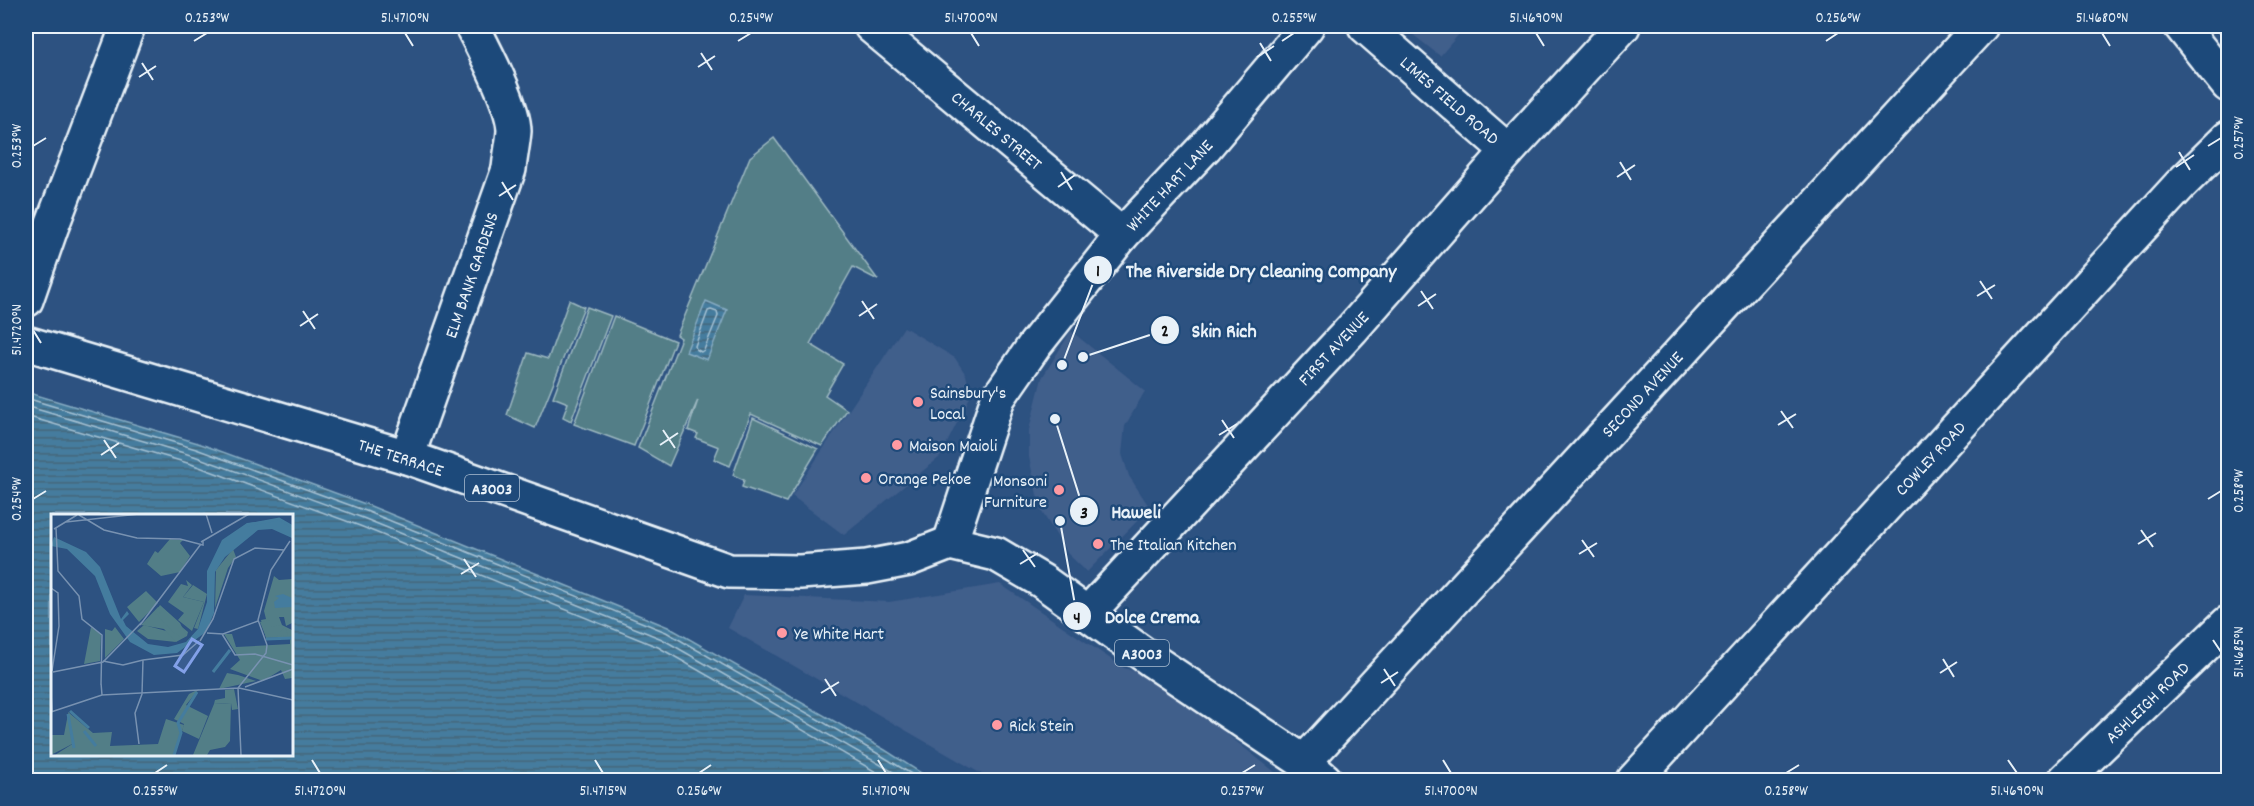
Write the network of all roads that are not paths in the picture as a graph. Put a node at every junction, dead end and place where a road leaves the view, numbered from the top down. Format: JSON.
{"nodes":[{"id":1,"x":128,"y":26,"type":"edge"},
{"id":2,"x":472,"y":26,"type":"edge"},
{"id":3,"x":871,"y":26,"type":"edge"},
{"id":4,"x":1365,"y":26,"type":"edge"},
{"id":5,"x":1623,"y":26,"type":"edge"},
{"id":6,"x":1981,"y":26,"type":"edge"},
{"id":7,"x":2181,"y":26,"type":"edge"},
{"id":8,"x":1293,"y":30,"type":"edge"},
{"id":9,"x":2229,"y":85,"type":"edge"},
{"id":10,"x":2229,"y":138,"type":"edge"},
{"id":11,"x":1508,"y":152,"type":"junction"},
{"id":12,"x":1122,"y":235,"type":"junction"},
{"id":13,"x":26,"y":300,"type":"edge"},
{"id":14,"x":26,"y":343,"type":"edge"},
{"id":15,"x":407,"y":457,"type":"junction"},
{"id":16,"x":950,"y":543,"type":"junction"},
{"id":17,"x":1086,"y":614,"type":"junction"},
{"id":18,"x":2229,"y":623,"type":"edge"},
{"id":19,"x":1314,"y":771,"type":"edge"},
{"id":20,"x":1634,"y":780,"type":"edge"},
{"id":21,"x":2065,"y":780,"type":"edge"}],
"edges":[{"from":1,"to":13,"type":"street"},
{"from":2,"to":15,"type":"street","name":"ELM BANK GARDENS"},
{"from":3,"to":12,"type":"street","name":"CHARLES STREET"},
{"from":4,"to":11,"type":"street","name":"LIMES FIELD ROAD"},
{"from":5,"to":11,"type":"street","name":"FIRST AVENUE"},
{"from":6,"to":19,"type":"street","name":"SECOND AVENUE"},
{"from":7,"to":9,"type":"street"},
{"from":8,"to":12,"type":"street","name":"WHITE HART LANE"},
{"from":10,"to":20,"type":"street","name":"COWLEY ROAD"},
{"from":11,"to":17,"type":"street","name":"FIRST AVENUE"},
{"from":12,"to":16,"type":"street","name":"WHITE HART LANE"},
{"from":14,"to":15,"type":"street","name":"THE TERRACE","number":"A3003"},
{"from":15,"to":16,"type":"street","name":"THE TERRACE","number":"A3003"},
{"from":16,"to":17,"type":"street","number":"A3003"},
{"from":17,"to":19,"type":"street","number":"A3003"},
{"from":18,"to":21,"type":"street","name":"ASHLEIGH ROAD"}]}
